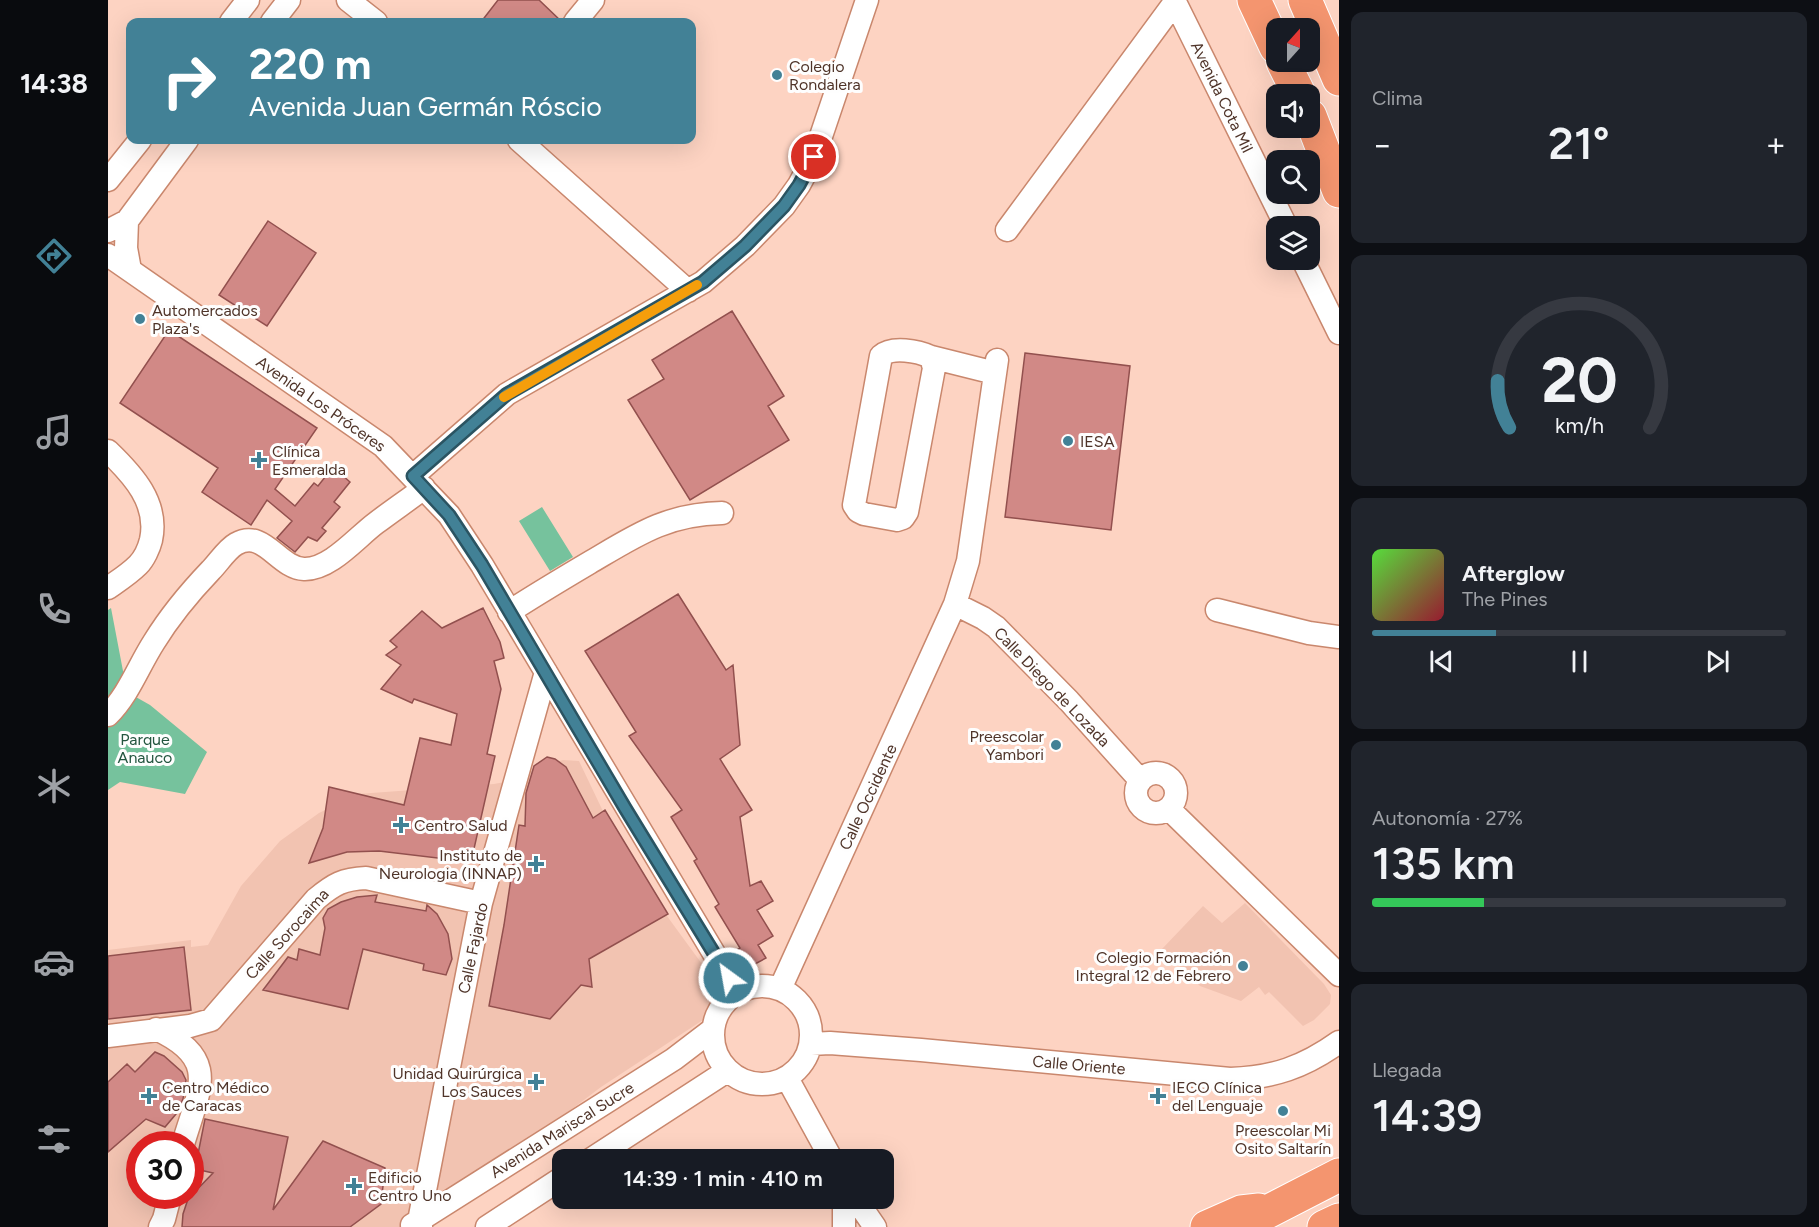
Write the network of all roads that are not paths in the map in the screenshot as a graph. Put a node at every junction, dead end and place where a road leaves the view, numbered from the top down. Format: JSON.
{"nodes":[{"id":1,"x":248,"y":0,"type":"edge"},
{"id":2,"x":289,"y":0,"type":"edge"},
{"id":3,"x":348,"y":0,"type":"edge"},
{"id":4,"x":593,"y":0,"type":"edge"},
{"id":5,"x":867,"y":0,"type":"edge"},
{"id":6,"x":1254,"y":0,"type":"edge"},
{"id":7,"x":1305,"y":0,"type":"edge"},
{"id":8,"x":1174,"y":1,"type":"edge"},
{"id":9,"x":234,"y":18,"type":"edge"},
{"id":10,"x":275,"y":18,"type":"edge"},
{"id":11,"x":371,"y":18,"type":"edge"},
{"id":12,"x":578,"y":18,"type":"edge"},
{"id":13,"x":1266,"y":26,"type":"edge"},
{"id":14,"x":1339,"y":79,"type":"edge"},
{"id":15,"x":1319,"y":138,"type":"edge"},
{"id":16,"x":137,"y":144,"type":"edge"},
{"id":17,"x":184,"y":144,"type":"edge"},
{"id":18,"x":523,"y":144,"type":"edge"},
{"id":19,"x":108,"y":180,"type":"edge"},
{"id":20,"x":1339,"y":191,"type":"edge"},
{"id":21,"x":1281,"y":216,"type":"edge"},
{"id":22,"x":118,"y":226,"type":"edge"},
{"id":23,"x":1007,"y":230,"type":"dead end"},
{"id":24,"x":108,"y":255,"type":"edge"},
{"id":25,"x":130,"y":270,"type":"junction"},
{"id":26,"x":1308,"y":270,"type":"edge"},
{"id":27,"x":688,"y":291,"type":"junction"},
{"id":28,"x":1339,"y":333,"type":"edge"},
{"id":29,"x":931,"y":357,"type":"junction"},
{"id":30,"x":108,"y":451,"type":"edge"},
{"id":31,"x":419,"y":482,"type":"junction"},
{"id":32,"x":722,"y":513,"type":"dead end"},
{"id":33,"x":108,"y":588,"type":"edge"},
{"id":34,"x":955,"y":604,"type":"junction"},
{"id":35,"x":1217,"y":610,"type":"dead end"},
{"id":36,"x":509,"y":612,"type":"junction"},
{"id":37,"x":1339,"y":637,"type":"edge"},
{"id":38,"x":546,"y":672,"type":"junction"},
{"id":39,"x":108,"y":715,"type":"edge"},
{"id":40,"x":481,"y":903,"type":"junction"},
{"id":41,"x":1339,"y":975,"type":"edge"},
{"id":42,"x":780,"y":989,"type":"junction"},
{"id":43,"x":737,"y":992,"type":"junction"},
{"id":44,"x":156,"y":1029,"type":"junction"},
{"id":45,"x":712,"y":1030,"type":"junction"},
{"id":46,"x":112,"y":1033,"type":"edge"},
{"id":47,"x":1339,"y":1042,"type":"edge"},
{"id":48,"x":811,"y":1044,"type":"junction"},
{"id":49,"x":727,"y":1071,"type":"junction"},
{"id":50,"x":787,"y":1078,"type":"junction"},
{"id":51,"x":187,"y":1131,"type":"edge"},
{"id":52,"x":607,"y":1149,"type":"edge"},
{"id":53,"x":826,"y":1149,"type":"edge"},
{"id":54,"x":1339,"y":1175,"type":"edge"},
{"id":55,"x":552,"y":1185,"type":"edge"},
{"id":56,"x":1278,"y":1208,"type":"junction"},
{"id":57,"x":167,"y":1209,"type":"edge"},
{"id":58,"x":844,"y":1209,"type":"edge"},
{"id":59,"x":863,"y":1209,"type":"edge"},
{"id":60,"x":1339,"y":1220,"type":"edge"},
{"id":61,"x":163,"y":1224,"type":"edge"},
{"id":62,"x":416,"y":1225,"type":"edge"},
{"id":63,"x":487,"y":1227,"type":"edge"},
{"id":64,"x":844,"y":1227,"type":"edge"},
{"id":65,"x":875,"y":1227,"type":"edge"},
{"id":66,"x":1208,"y":1227,"type":"edge"},
{"id":67,"x":1239,"y":1227,"type":"edge"},
{"id":68,"x":1324,"y":1227,"type":"edge"}],
"edges":[{"from":1,"to":9,"type":"street"},
{"from":2,"to":10,"type":"street"},
{"from":3,"to":11,"type":"street"},
{"from":4,"to":12,"type":"street"},
{"from":5,"to":27,"type":"street"},
{"from":6,"to":13,"type":"highway"},
{"from":7,"to":14,"type":"highway"},
{"from":8,"to":21,"type":"street","name":"Avenida Cota Mil"},
{"from":8,"to":23,"type":"street"},
{"from":15,"to":20,"type":"highway"},
{"from":16,"to":19,"type":"street"},
{"from":17,"to":22,"type":"street"},
{"from":18,"to":27,"type":"street"},
{"from":22,"to":25,"type":"street"},
{"from":24,"to":25,"type":"street","name":"Avenida Los Próceres"},
{"from":25,"to":31,"type":"street","name":"Avenida Los Próceres"},
{"from":26,"to":28,"type":"street"},
{"from":27,"to":31,"type":"street"},
{"from":29,"to":29,"type":"street"},
{"from":29,"to":34,"type":"street","name":"Calle Occidente"},
{"from":30,"to":33,"type":"street"},
{"from":31,"to":36,"type":"street","name":"Avenida Los Próceres"},
{"from":31,"to":39,"type":"street"},
{"from":32,"to":36,"type":"street"},
{"from":34,"to":41,"type":"street","name":"Calle Diego de Lozada"},
{"from":34,"to":42,"type":"street","name":"Calle Occidente"},
{"from":35,"to":37,"type":"street"},
{"from":36,"to":38,"type":"street","name":"Avenida Los Próceres"},
{"from":38,"to":40,"type":"street","name":"Calle Fajardo"},
{"from":38,"to":43,"type":"street","name":"Avenida Los Próceres"},
{"from":40,"to":44,"type":"street","name":"Calle Sorocaima"},
{"from":40,"to":62,"type":"street","name":"Calle Fajardo"},
{"from":42,"to":43,"type":"street"},
{"from":42,"to":48,"type":"street"},
{"from":43,"to":45,"type":"street"},
{"from":44,"to":46,"type":"street","name":"Calle Sorocaima"},
{"from":44,"to":51,"type":"street"},
{"from":45,"to":49,"type":"street"},
{"from":45,"to":62,"type":"street","name":"Avenida Mariscal Sucre"},
{"from":47,"to":48,"type":"street","name":"Calle Oriente"},
{"from":48,"to":50,"type":"street"},
{"from":49,"to":50,"type":"street"},
{"from":49,"to":52,"type":"street"},
{"from":50,"to":53,"type":"street"},
{"from":54,"to":56,"type":"highway"},
{"from":55,"to":63,"type":"street"},
{"from":56,"to":66,"type":"highway"},
{"from":56,"to":67,"type":"highway"},
{"from":57,"to":61,"type":"street"},
{"from":58,"to":64,"type":"street"},
{"from":59,"to":65,"type":"street"},
{"from":60,"to":68,"type":"highway"}]}
